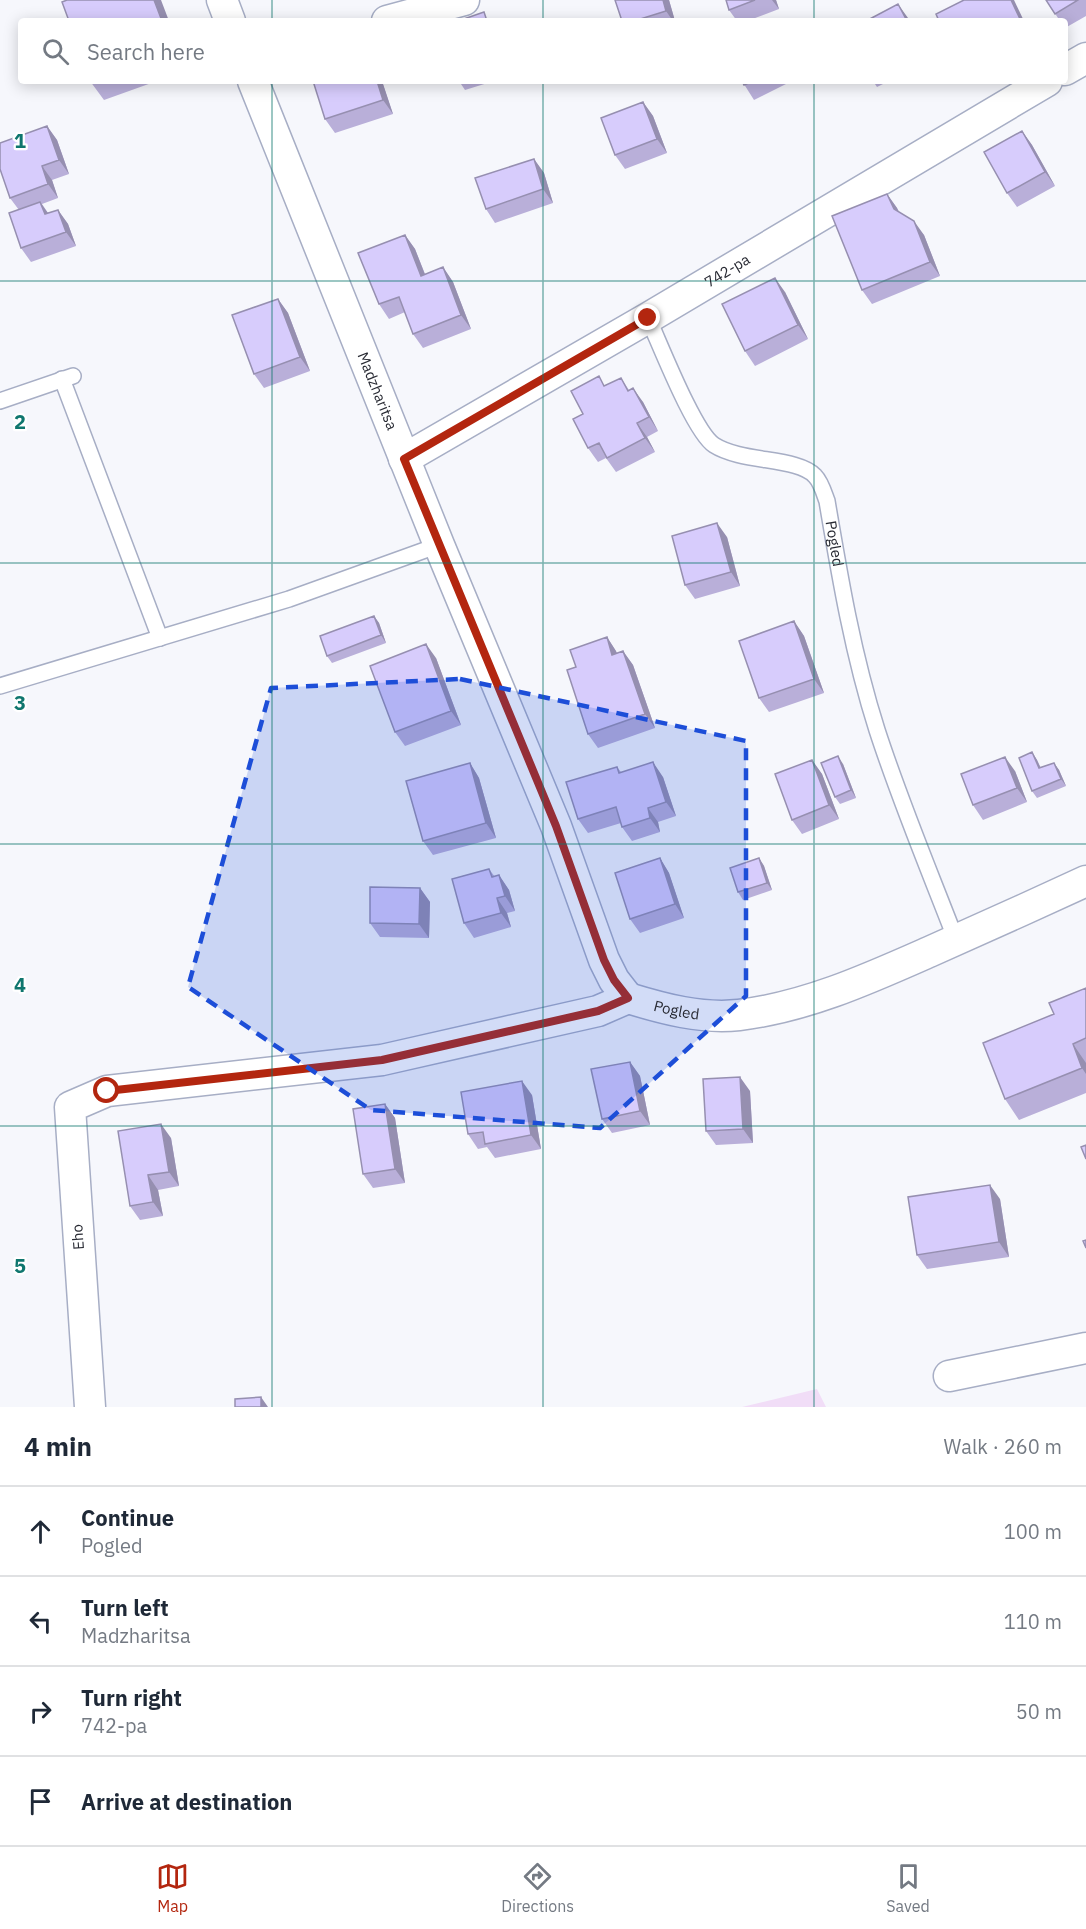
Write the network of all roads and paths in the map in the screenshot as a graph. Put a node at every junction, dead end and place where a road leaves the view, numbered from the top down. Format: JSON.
{"nodes":[{"id":1,"x":222,"y":0,"type":"edge"},
{"id":2,"x":464,"y":0,"type":"edge"},
{"id":3,"x":229,"y":18,"type":"edge"},
{"id":4,"x":398,"y":18,"type":"edge"},
{"id":5,"x":1086,"y":58,"type":"edge"},
{"id":6,"x":1068,"y":68,"type":"edge"},
{"id":7,"x":254,"y":84,"type":"edge"},
{"id":8,"x":1042,"y":84,"type":"edge"},
{"id":9,"x":648,"y":318,"type":"junction"},
{"id":10,"x":0,"y":401,"type":"edge"},
{"id":11,"x":404,"y":459,"type":"junction"},
{"id":12,"x":439,"y":545,"type":"junction"},
{"id":13,"x":160,"y":638,"type":"junction"},
{"id":14,"x":0,"y":686,"type":"edge"},
{"id":15,"x":1086,"y":881,"type":"edge"},
{"id":16,"x":956,"y":940,"type":"junction"},
{"id":17,"x":628,"y":998,"type":"junction"},
{"id":18,"x":1086,"y":1348,"type":"edge"},
{"id":19,"x":949,"y":1376,"type":"dead end"},
{"id":20,"x":90,"y":1407,"type":"edge"}],
"edges":[{"from":1,"to":3,"type":"street"},
{"from":2,"to":4,"type":"street"},
{"from":5,"to":6,"type":"street"},
{"from":7,"to":11,"type":"street","name":"Madzharitsa"},
{"from":8,"to":9,"type":"street","name":"742-ра"},
{"from":9,"to":11,"type":"street","name":"742-ра"},
{"from":9,"to":16,"type":"lane","name":"Pogled"},
{"from":10,"to":13,"type":"lane"},
{"from":11,"to":12,"type":"street","name":"Madzharitsa"},
{"from":12,"to":13,"type":"lane"},
{"from":12,"to":17,"type":"street","name":"Madzharitsa"},
{"from":13,"to":14,"type":"lane"},
{"from":15,"to":16,"type":"street","name":"Pogled"},
{"from":16,"to":17,"type":"street","name":"Pogled"},
{"from":17,"to":20,"type":"street","name":"Eho"},
{"from":18,"to":19,"type":"street"}]}
